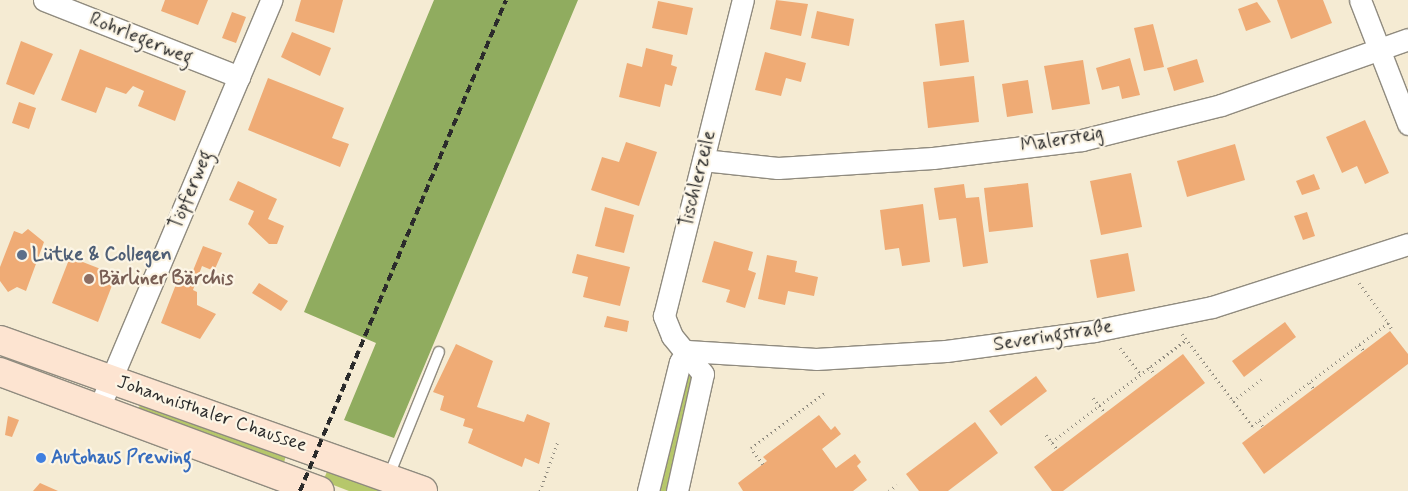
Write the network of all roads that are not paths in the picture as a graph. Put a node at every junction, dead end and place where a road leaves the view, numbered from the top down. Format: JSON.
{"nodes":[{"id":1,"x":44,"y":0,"type":"edge"},
{"id":2,"x":271,"y":0,"type":"edge"},
{"id":3,"x":743,"y":0,"type":"edge"},
{"id":4,"x":1360,"y":0,"type":"edge"},
{"id":5,"x":1408,"y":39,"type":"edge"},
{"id":6,"x":1380,"y":50,"type":"junction"},
{"id":7,"x":239,"y":77,"type":"junction"},
{"id":8,"x":1408,"y":124,"type":"edge"},
{"id":9,"x":703,"y":160,"type":"junction"},
{"id":10,"x":1408,"y":244,"type":"edge"},
{"id":11,"x":0,"y":340,"type":"edge"},
{"id":12,"x":687,"y":351,"type":"junction"},
{"id":13,"x":439,"y":352,"type":"dead end"},
{"id":14,"x":0,"y":372,"type":"edge"},
{"id":15,"x":110,"y":378,"type":"junction"},
{"id":16,"x":100,"y":408,"type":"junction"},
{"id":17,"x":388,"y":478,"type":"junction"},
{"id":18,"x":320,"y":491,"type":"edge"},
{"id":19,"x":423,"y":491,"type":"edge"},
{"id":20,"x":648,"y":491,"type":"edge"},
{"id":21,"x":677,"y":491,"type":"edge"}],
"edges":[{"from":1,"to":7,"type":"street","name":"Rohrlegerweg"},
{"from":2,"to":7,"type":"street","name":"Töpferweg"},
{"from":3,"to":9,"type":"street","name":"Tischlerzeile"},
{"from":4,"to":6,"type":"street"},
{"from":5,"to":6,"type":"street","name":"Malersteig"},
{"from":6,"to":8,"type":"street"},
{"from":6,"to":9,"type":"street","name":"Malersteig"},
{"from":7,"to":15,"type":"street","name":"Töpferweg"},
{"from":9,"to":12,"type":"street","name":"Tischlerzeile"},
{"from":10,"to":12,"type":"street","name":"Severingstraße"},
{"from":11,"to":15,"type":"main road","name":"Johannisthaler Chaussee"},
{"from":12,"to":20,"type":"street"},
{"from":12,"to":21,"type":"street","name":"Tischlerzeile"},
{"from":13,"to":17,"type":"lane"},
{"from":14,"to":16,"type":"main road","name":"Johannisthaler Chaussee"},
{"from":15,"to":16,"type":"street","name":"Töpferweg"},
{"from":15,"to":17,"type":"main road","name":"Johannisthaler Chaussee"},
{"from":16,"to":18,"type":"main road","name":"Johannisthaler Chaussee"},
{"from":17,"to":19,"type":"main road","name":"Johannisthaler Chaussee"}]}
